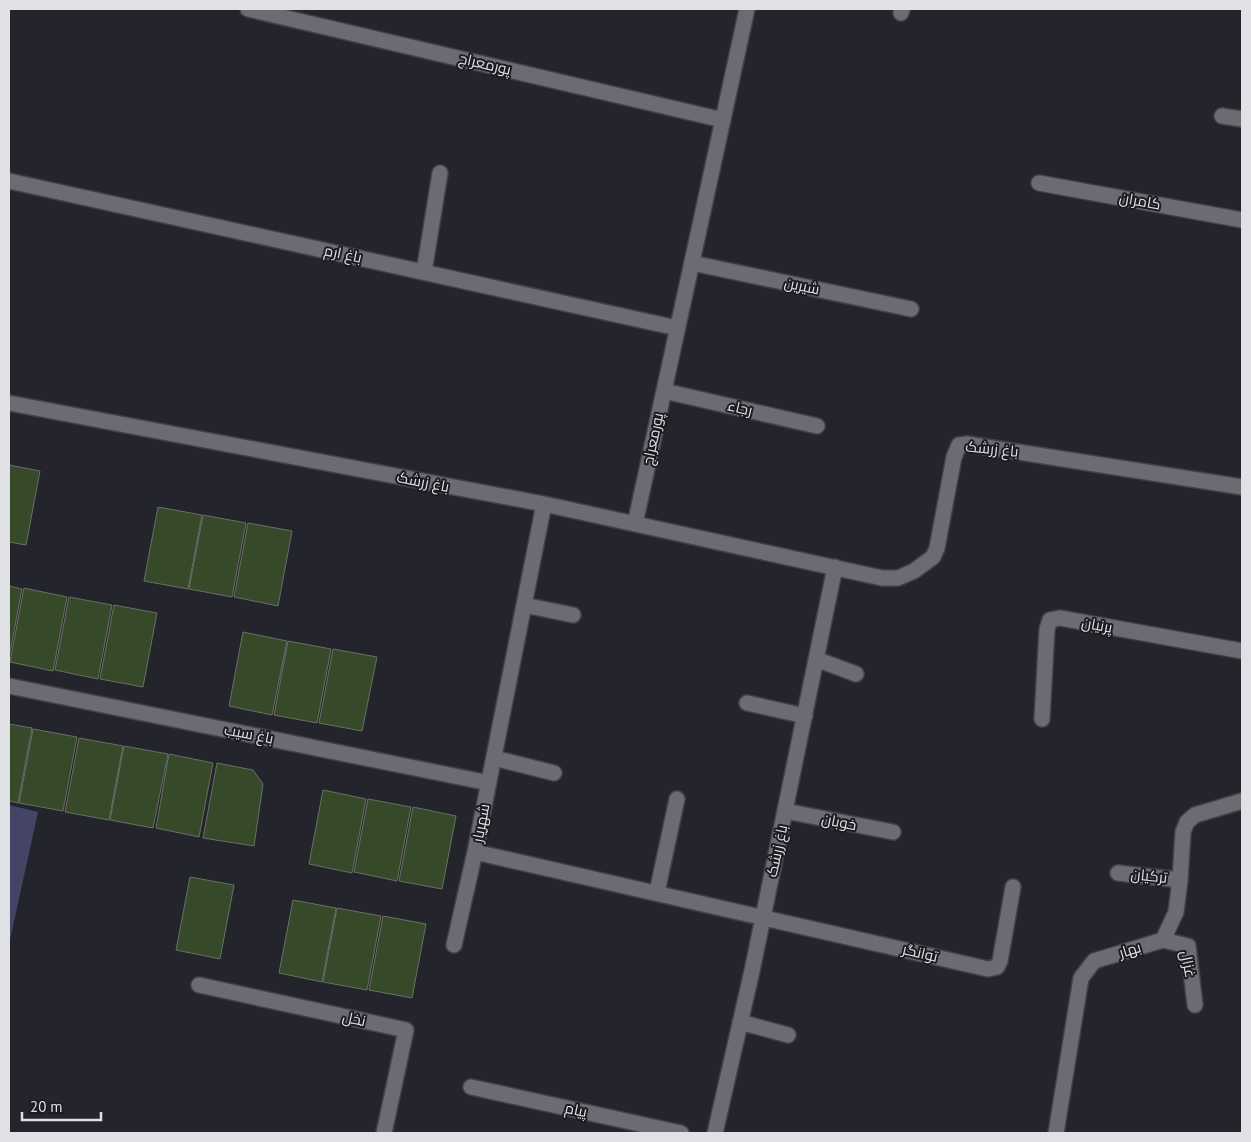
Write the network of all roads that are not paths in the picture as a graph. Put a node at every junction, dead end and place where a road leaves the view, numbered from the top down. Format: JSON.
{"nodes":[{"id":1,"x":248,"y":9,"type":"edge"},
{"id":2,"x":747,"y":9,"type":"edge"},
{"id":3,"x":1222,"y":116,"type":"dead end"},
{"id":4,"x":723,"y":120,"type":"junction"},
{"id":5,"x":1242,"y":120,"type":"edge"},
{"id":6,"x":440,"y":173,"type":"dead end"},
{"id":7,"x":9,"y":181,"type":"edge"},
{"id":8,"x":1038,"y":183,"type":"dead end"},
{"id":9,"x":1242,"y":220,"type":"edge"},
{"id":10,"x":692,"y":263,"type":"junction"},
{"id":11,"x":424,"y":272,"type":"junction"},
{"id":12,"x":911,"y":309,"type":"dead end"},
{"id":13,"x":677,"y":328,"type":"junction"},
{"id":14,"x":664,"y":391,"type":"junction"},
{"id":15,"x":9,"y":403,"type":"edge"},
{"id":16,"x":817,"y":426,"type":"dead end"},
{"id":17,"x":1242,"y":488,"type":"edge"},
{"id":18,"x":544,"y":504,"type":"junction"},
{"id":19,"x":635,"y":524,"type":"junction"},
{"id":20,"x":835,"y":567,"type":"junction"},
{"id":21,"x":524,"y":604,"type":"junction"},
{"id":22,"x":573,"y":614,"type":"dead end"},
{"id":23,"x":1242,"y":651,"type":"edge"},
{"id":24,"x":816,"y":659,"type":"junction"},
{"id":25,"x":856,"y":674,"type":"dead end"},
{"id":26,"x":9,"y":686,"type":"edge"},
{"id":27,"x":747,"y":703,"type":"dead end"},
{"id":28,"x":805,"y":716,"type":"junction"},
{"id":29,"x":1042,"y":719,"type":"dead end"},
{"id":30,"x":494,"y":758,"type":"junction"},
{"id":31,"x":554,"y":773,"type":"dead end"},
{"id":32,"x":489,"y":783,"type":"junction"},
{"id":33,"x":677,"y":799,"type":"dead end"},
{"id":34,"x":1242,"y":801,"type":"edge"},
{"id":35,"x":785,"y":811,"type":"junction"},
{"id":36,"x":893,"y":832,"type":"dead end"},
{"id":37,"x":475,"y":852,"type":"junction"},
{"id":38,"x":1118,"y":873,"type":"dead end"},
{"id":39,"x":1180,"y":880,"type":"junction"},
{"id":40,"x":1013,"y":887,"type":"dead end"},
{"id":41,"x":657,"y":892,"type":"junction"},
{"id":42,"x":763,"y":917,"type":"junction"},
{"id":43,"x":1163,"y":940,"type":"junction"},
{"id":44,"x":454,"y":945,"type":"dead end"},
{"id":45,"x":199,"y":986,"type":"dead end"},
{"id":46,"x":1195,"y":1005,"type":"dead end"},
{"id":47,"x":740,"y":1022,"type":"junction"},
{"id":48,"x":788,"y":1035,"type":"dead end"},
{"id":49,"x":471,"y":1087,"type":"dead end"},
{"id":50,"x":384,"y":1133,"type":"edge"},
{"id":51,"x":681,"y":1133,"type":"edge"},
{"id":52,"x":715,"y":1133,"type":"edge"},
{"id":53,"x":1056,"y":1133,"type":"edge"}],
"edges":[{"from":1,"to":4,"type":"street","name":"پورمعراج"},
{"from":2,"to":4,"type":"street","name":"پورمعراج"},
{"from":3,"to":5,"type":"street"},
{"from":4,"to":10,"type":"street","name":"پورمعراج"},
{"from":6,"to":11,"type":"street"},
{"from":7,"to":11,"type":"street","name":"باغ ارم"},
{"from":8,"to":9,"type":"street","name":"کامران"},
{"from":10,"to":12,"type":"street","name":"شیرین"},
{"from":10,"to":13,"type":"street","name":"پورمعراج"},
{"from":11,"to":13,"type":"street","name":"باغ ارم"},
{"from":13,"to":14,"type":"street","name":"پورمعراج"},
{"from":14,"to":16,"type":"street","name":"رجاء"},
{"from":14,"to":19,"type":"street","name":"پورمعراج"},
{"from":15,"to":18,"type":"street","name":"باغ زرشک"},
{"from":17,"to":20,"type":"street","name":"باغ زرشک"},
{"from":18,"to":19,"type":"street","name":"باغ زرشک"},
{"from":18,"to":21,"type":"street","name":"شهریار"},
{"from":19,"to":20,"type":"street","name":"باغ زرشک"},
{"from":20,"to":24,"type":"street","name":"باغ زرشک"},
{"from":21,"to":22,"type":"street"},
{"from":21,"to":30,"type":"street","name":"شهریار"},
{"from":23,"to":29,"type":"street","name":"پرنیان"},
{"from":24,"to":25,"type":"street"},
{"from":24,"to":28,"type":"street","name":"باغ زرشک"},
{"from":26,"to":32,"type":"street","name":"باغ سیب"},
{"from":27,"to":28,"type":"street"},
{"from":28,"to":35,"type":"street","name":"باغ زرشک"},
{"from":30,"to":31,"type":"street"},
{"from":30,"to":32,"type":"street","name":"شهریار"},
{"from":32,"to":37,"type":"street","name":"شهریار"},
{"from":33,"to":41,"type":"street"},
{"from":34,"to":39,"type":"street"},
{"from":35,"to":36,"type":"street","name":"خوبان"},
{"from":35,"to":42,"type":"street","name":"باغ زرشک"},
{"from":37,"to":41,"type":"street","name":"شهریار"},
{"from":37,"to":44,"type":"street"},
{"from":38,"to":39,"type":"street","name":"ترکیان"},
{"from":39,"to":43,"type":"street"},
{"from":40,"to":42,"type":"street","name":"توانگر"},
{"from":41,"to":42,"type":"street","name":"شهریار"},
{"from":42,"to":47,"type":"street","name":"باغ زرشک"},
{"from":43,"to":46,"type":"street","name":"غزال"},
{"from":43,"to":53,"type":"street","name":"بهار"},
{"from":45,"to":50,"type":"street","name":"نخل"},
{"from":47,"to":48,"type":"street"},
{"from":47,"to":52,"type":"street","name":"باغ زرشک"},
{"from":49,"to":51,"type":"street","name":"پیام"}]}
